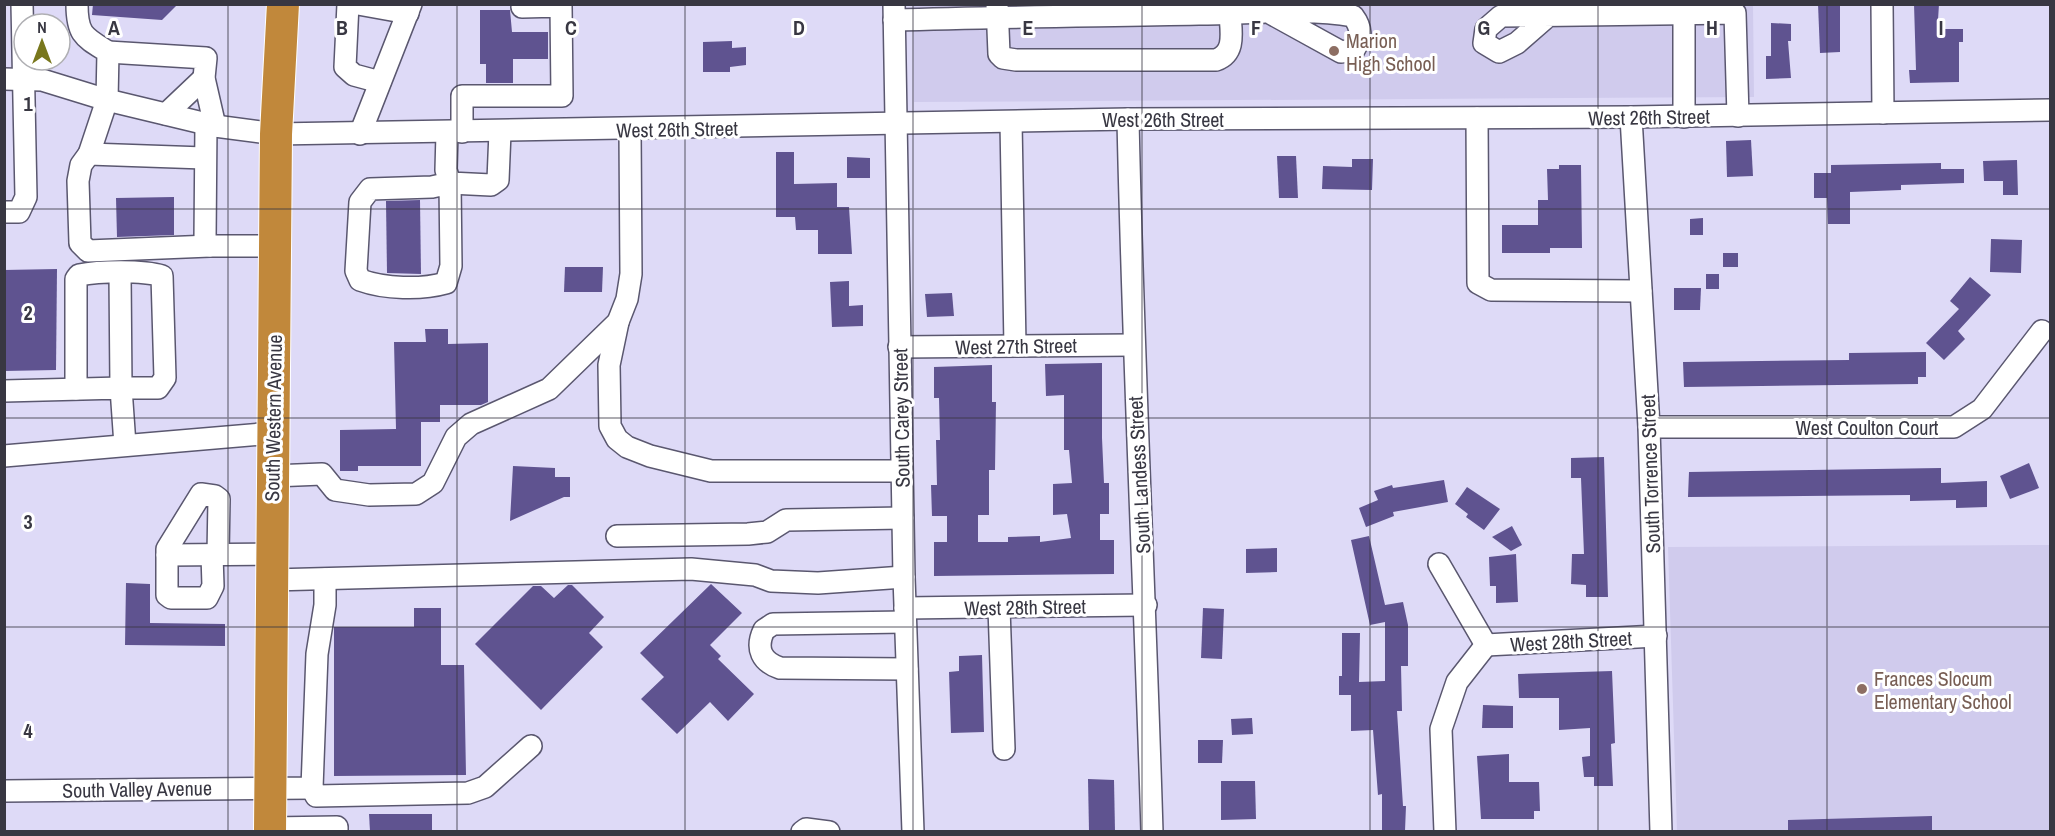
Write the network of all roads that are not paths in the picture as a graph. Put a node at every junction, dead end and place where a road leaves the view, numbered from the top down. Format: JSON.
{"nodes":[{"id":1,"x":22,"y":4,"type":"edge"},
{"id":2,"x":77,"y":4,"type":"edge"},
{"id":3,"x":283,"y":4,"type":"edge"},
{"id":4,"x":348,"y":4,"type":"edge"},
{"id":5,"x":358,"y":4,"type":"edge"},
{"id":6,"x":1882,"y":4,"type":"edge"},
{"id":7,"x":522,"y":7,"type":"dead end"},
{"id":8,"x":409,"y":9,"type":"edge"},
{"id":9,"x":1684,"y":9,"type":"edge"},
{"id":10,"x":998,"y":11,"type":"edge"},
{"id":11,"x":894,"y":12,"type":"edge"},
{"id":12,"x":921,"y":12,"type":"edge"},
{"id":13,"x":1230,"y":14,"type":"junction"},
{"id":14,"x":1272,"y":14,"type":"dead end"},
{"id":15,"x":1549,"y":15,"type":"dead end"},
{"id":16,"x":108,"y":52,"type":"junction"},
{"id":17,"x":204,"y":78,"type":"junction"},
{"id":18,"x":14,"y":79,"type":"edge"},
{"id":19,"x":381,"y":82,"type":"junction"},
{"id":20,"x":106,"y":100,"type":"junction"},
{"id":21,"x":2050,"y":110,"type":"edge"},
{"id":22,"x":1883,"y":113,"type":"junction"},
{"id":23,"x":166,"y":114,"type":"junction"},
{"id":24,"x":1738,"y":116,"type":"junction"},
{"id":25,"x":1631,"y":117,"type":"junction"},
{"id":26,"x":1684,"y":117,"type":"junction"},
{"id":27,"x":1477,"y":118,"type":"junction"},
{"id":28,"x":1128,"y":119,"type":"junction"},
{"id":29,"x":1011,"y":122,"type":"junction"},
{"id":30,"x":211,"y":125,"type":"junction"},
{"id":31,"x":896,"y":125,"type":"junction"},
{"id":32,"x":630,"y":130,"type":"junction"},
{"id":33,"x":500,"y":132,"type":"junction"},
{"id":34,"x":454,"y":133,"type":"junction"},
{"id":35,"x":276,"y":134,"type":"junction"},
{"id":36,"x":360,"y":134,"type":"junction"},
{"id":37,"x":89,"y":154,"type":"junction"},
{"id":38,"x":204,"y":158,"type":"junction"},
{"id":39,"x":450,"y":183,"type":"junction"},
{"id":40,"x":4,"y":212,"type":"edge"},
{"id":41,"x":210,"y":246,"type":"junction"},
{"id":42,"x":275,"y":246,"type":"junction"},
{"id":43,"x":120,"y":274,"type":"junction"},
{"id":44,"x":1641,"y":291,"type":"junction"},
{"id":45,"x":618,"y":322,"type":"junction"},
{"id":46,"x":2043,"y":331,"type":"dead end"},
{"id":47,"x":1132,"y":345,"type":"junction"},
{"id":48,"x":1015,"y":346,"type":"junction"},
{"id":49,"x":899,"y":347,"type":"junction"},
{"id":50,"x":121,"y":388,"type":"junction"},
{"id":51,"x":76,"y":389,"type":"junction"},
{"id":52,"x":4,"y":391,"type":"edge"},
{"id":53,"x":1649,"y":427,"type":"junction"},
{"id":54,"x":273,"y":433,"type":"junction"},
{"id":55,"x":125,"y":445,"type":"junction"},
{"id":56,"x":4,"y":456,"type":"edge"},
{"id":57,"x":902,"y":471,"type":"junction"},
{"id":58,"x":273,"y":476,"type":"junction"},
{"id":59,"x":903,"y":518,"type":"junction"},
{"id":60,"x":617,"y":536,"type":"dead end"},
{"id":61,"x":167,"y":555,"type":"junction"},
{"id":62,"x":215,"y":555,"type":"junction"},
{"id":63,"x":1439,"y":564,"type":"dead end"},
{"id":64,"x":272,"y":567,"type":"junction"},
{"id":65,"x":904,"y":577,"type":"junction"},
{"id":66,"x":325,"y":579,"type":"junction"},
{"id":67,"x":1146,"y":605,"type":"junction"},
{"id":68,"x":999,"y":608,"type":"junction"},
{"id":69,"x":905,"y":615,"type":"junction"},
{"id":70,"x":1656,"y":636,"type":"junction"},
{"id":71,"x":1486,"y":645,"type":"junction"},
{"id":72,"x":907,"y":669,"type":"junction"},
{"id":73,"x":531,"y":746,"type":"dead end"},
{"id":74,"x":1004,"y":749,"type":"dead end"},
{"id":75,"x":270,"y":787,"type":"junction"},
{"id":76,"x":312,"y":788,"type":"junction"},
{"id":77,"x":4,"y":791,"type":"edge"},
{"id":78,"x":270,"y":830,"type":"edge"},
{"id":79,"x":337,"y":831,"type":"edge"},
{"id":80,"x":802,"y":831,"type":"edge"},
{"id":81,"x":829,"y":831,"type":"edge"},
{"id":82,"x":913,"y":831,"type":"edge"},
{"id":83,"x":1152,"y":831,"type":"edge"},
{"id":84,"x":1446,"y":831,"type":"edge"},
{"id":85,"x":1661,"y":831,"type":"edge"}],
"edges":[{"from":1,"to":18,"type":"street"},
{"from":2,"to":16,"type":"street"},
{"from":3,"to":35,"type":"highway","name":"South Western Avenue"},
{"from":4,"to":19,"type":"street"},
{"from":5,"to":8,"type":"street"},
{"from":6,"to":22,"type":"street"},
{"from":7,"to":34,"type":"street"},
{"from":8,"to":19,"type":"street"},
{"from":9,"to":15,"type":"street"},
{"from":9,"to":24,"type":"street"},
{"from":9,"to":26,"type":"street"},
{"from":10,"to":12,"type":"street"},
{"from":10,"to":13,"type":"street"},
{"from":10,"to":13,"type":"street"},
{"from":11,"to":12,"type":"street"},
{"from":11,"to":31,"type":"street","name":"South Carey Street"},
{"from":13,"to":14,"type":"street"},
{"from":16,"to":17,"type":"street"},
{"from":16,"to":20,"type":"street"},
{"from":17,"to":23,"type":"street"},
{"from":17,"to":30,"type":"street"},
{"from":18,"to":20,"type":"street","name":"West 26th Street"},
{"from":18,"to":40,"type":"street"},
{"from":19,"to":36,"type":"street"},
{"from":20,"to":23,"type":"street","name":"West 26th Street"},
{"from":20,"to":37,"type":"street"},
{"from":21,"to":22,"type":"street","name":"West 26th Street"},
{"from":22,"to":24,"type":"street","name":"West 26th Street"},
{"from":23,"to":30,"type":"street","name":"West 26th Street"},
{"from":24,"to":26,"type":"street","name":"West 26th Street"},
{"from":25,"to":26,"type":"street","name":"West 26th Street"},
{"from":25,"to":27,"type":"street","name":"West 26th Street"},
{"from":25,"to":44,"type":"street","name":"South Torrence Street"},
{"from":27,"to":28,"type":"street","name":"West 26th Street"},
{"from":27,"to":44,"type":"street"},
{"from":28,"to":29,"type":"street","name":"West 26th Street"},
{"from":28,"to":47,"type":"street","name":"South Landess Street"},
{"from":29,"to":31,"type":"street","name":"West 26th Street"},
{"from":29,"to":48,"type":"street"},
{"from":30,"to":35,"type":"street","name":"West 26th Street"},
{"from":30,"to":38,"type":"street"},
{"from":31,"to":32,"type":"street","name":"West 26th Street"},
{"from":31,"to":49,"type":"street","name":"South Carey Street"},
{"from":32,"to":33,"type":"street","name":"West 26th Street"},
{"from":32,"to":45,"type":"street"},
{"from":33,"to":34,"type":"street","name":"West 26th Street"},
{"from":33,"to":39,"type":"street"},
{"from":34,"to":36,"type":"street","name":"West 26th Street"},
{"from":34,"to":39,"type":"street"},
{"from":35,"to":36,"type":"street","name":"West 26th Street"},
{"from":35,"to":42,"type":"highway","name":"South Western Avenue"},
{"from":37,"to":38,"type":"street"},
{"from":37,"to":41,"type":"street"},
{"from":38,"to":41,"type":"street"},
{"from":39,"to":39,"type":"street"},
{"from":41,"to":42,"type":"street"},
{"from":42,"to":54,"type":"highway","name":"South Western Avenue"},
{"from":43,"to":50,"type":"street"},
{"from":43,"to":50,"type":"street"},
{"from":43,"to":51,"type":"street"},
{"from":44,"to":53,"type":"street","name":"South Torrence Street"},
{"from":45,"to":57,"type":"street"},
{"from":45,"to":58,"type":"street"},
{"from":46,"to":53,"type":"street","name":"West Coulton Court"},
{"from":47,"to":48,"type":"street","name":"West 27th Street"},
{"from":47,"to":67,"type":"street","name":"South Landess Street"},
{"from":48,"to":49,"type":"street","name":"West 27th Street"},
{"from":49,"to":57,"type":"street","name":"South Carey Street"},
{"from":50,"to":51,"type":"street"},
{"from":50,"to":55,"type":"street"},
{"from":51,"to":52,"type":"street"},
{"from":53,"to":70,"type":"street","name":"South Torrence Street"},
{"from":54,"to":55,"type":"street"},
{"from":54,"to":58,"type":"highway","name":"South Western Avenue"},
{"from":55,"to":56,"type":"street"},
{"from":57,"to":59,"type":"street","name":"South Carey Street"},
{"from":58,"to":64,"type":"highway","name":"South Western Avenue"},
{"from":59,"to":60,"type":"street"},
{"from":59,"to":65,"type":"street","name":"South Carey Street"},
{"from":61,"to":62,"type":"street"},
{"from":61,"to":62,"type":"street"},
{"from":61,"to":62,"type":"street"},
{"from":62,"to":64,"type":"street"},
{"from":63,"to":71,"type":"street"},
{"from":64,"to":66,"type":"street"},
{"from":64,"to":75,"type":"highway","name":"South Western Avenue"},
{"from":65,"to":66,"type":"street"},
{"from":65,"to":69,"type":"street","name":"South Carey Street"},
{"from":66,"to":76,"type":"street"},
{"from":67,"to":68,"type":"street","name":"West 28th Street"},
{"from":67,"to":83,"type":"street","name":"South Landess Street"},
{"from":68,"to":69,"type":"street","name":"West 28th Street"},
{"from":68,"to":74,"type":"street"},
{"from":69,"to":72,"type":"street","name":"South Carey Street"},
{"from":69,"to":72,"type":"street","name":"West 28th Street"},
{"from":70,"to":71,"type":"street","name":"West 28th Street"},
{"from":70,"to":85,"type":"street","name":"South Torrence Street"},
{"from":71,"to":84,"type":"street"},
{"from":72,"to":82,"type":"street","name":"South Carey Street"},
{"from":73,"to":76,"type":"street","name":"South Valley Avenue"},
{"from":75,"to":76,"type":"street","name":"South Valley Avenue"},
{"from":75,"to":77,"type":"street","name":"South Valley Avenue"},
{"from":75,"to":78,"type":"highway","name":"South Western Avenue"},
{"from":78,"to":79,"type":"street"},
{"from":80,"to":81,"type":"street"}]}
